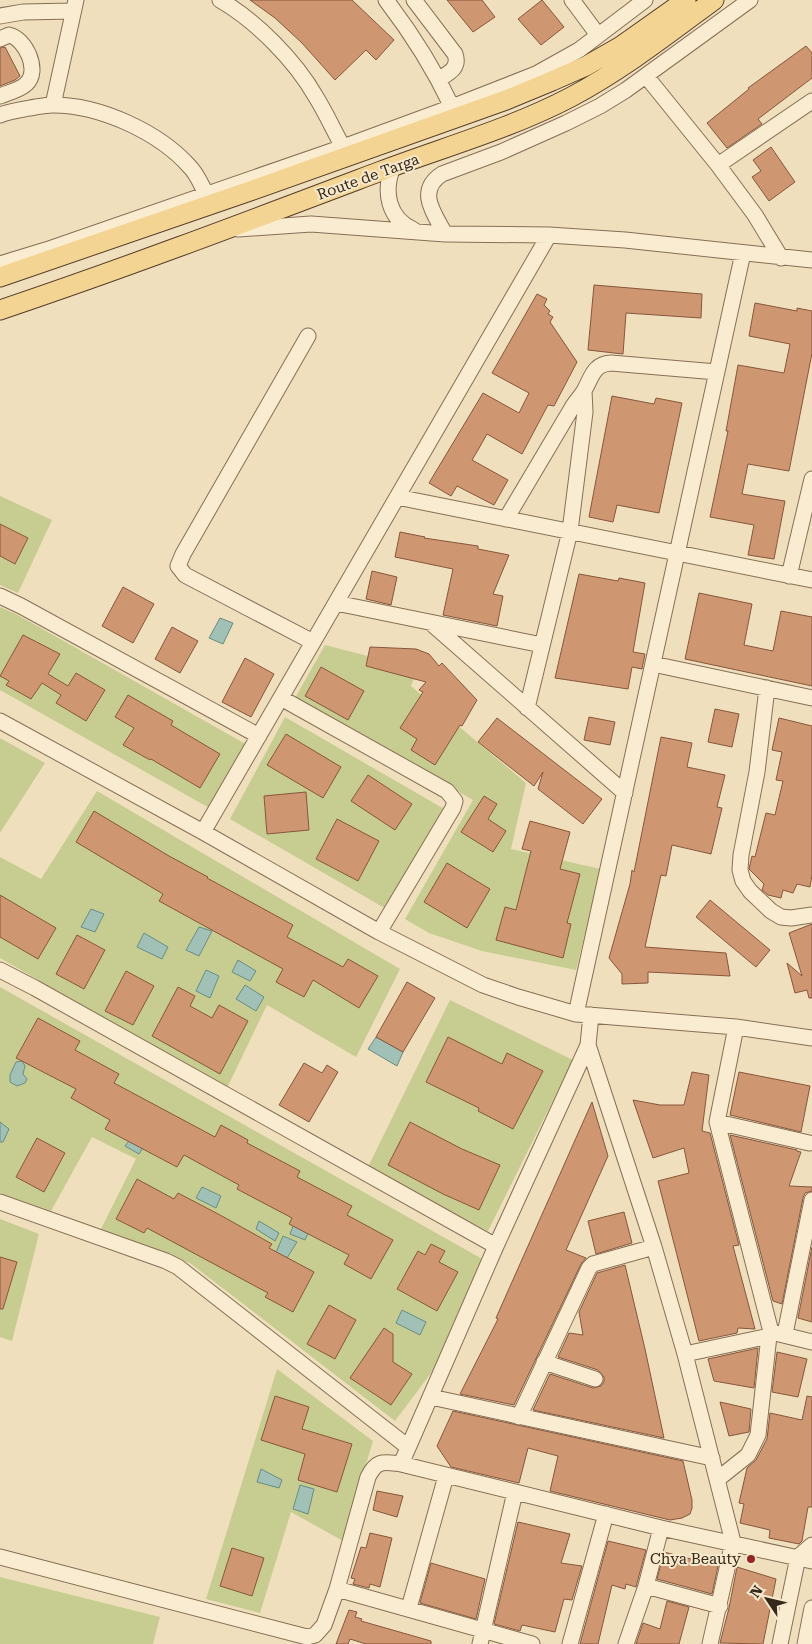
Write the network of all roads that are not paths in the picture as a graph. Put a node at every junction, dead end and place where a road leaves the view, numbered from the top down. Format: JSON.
{"nodes":[{"id":1,"x":220,"y":0,"type":"edge"},
{"id":2,"x":386,"y":0,"type":"edge"},
{"id":3,"x":414,"y":0,"type":"edge"},
{"id":4,"x":572,"y":0,"type":"edge"},
{"id":5,"x":645,"y":0,"type":"edge"},
{"id":6,"x":686,"y":0,"type":"edge"},
{"id":7,"x":714,"y":0,"type":"edge"},
{"id":8,"x":750,"y":0,"type":"edge"},
{"id":9,"x":75,"y":6,"type":"edge"},
{"id":10,"x":0,"y":16,"type":"edge"},
{"id":11,"x":598,"y":35,"type":"junction"},
{"id":12,"x":0,"y":39,"type":"edge"},
{"id":13,"x":646,"y":76,"type":"junction"},
{"id":14,"x":439,"y":79,"type":"junction"},
{"id":15,"x":0,"y":96,"type":"edge"},
{"id":16,"x":812,"y":101,"type":"edge"},
{"id":17,"x":53,"y":105,"type":"junction"},
{"id":18,"x":452,"y":107,"type":"junction"},
{"id":19,"x":0,"y":115,"type":"edge"},
{"id":20,"x":343,"y":147,"type":"junction"},
{"id":21,"x":718,"y":165,"type":"junction"},
{"id":22,"x":393,"y":167,"type":"junction"},
{"id":23,"x":206,"y":193,"type":"junction"},
{"id":24,"x":223,"y":230,"type":"junction"},
{"id":25,"x":417,"y":232,"type":"junction"},
{"id":26,"x":445,"y":234,"type":"junction"},
{"id":27,"x":549,"y":235,"type":"junction"},
{"id":28,"x":743,"y":253,"type":"junction"},
{"id":29,"x":781,"y":258,"type":"junction"},
{"id":30,"x":812,"y":260,"type":"edge"},
{"id":31,"x":0,"y":264,"type":"edge"},
{"id":32,"x":0,"y":277,"type":"edge"},
{"id":33,"x":0,"y":310,"type":"edge"},
{"id":34,"x":308,"y":336,"type":"dead end"},
{"id":35,"x":717,"y":372,"type":"junction"},
{"id":36,"x":584,"y":391,"type":"junction"},
{"id":37,"x":812,"y":479,"type":"edge"},
{"id":38,"x":398,"y":497,"type":"junction"},
{"id":39,"x":506,"y":518,"type":"junction"},
{"id":40,"x":570,"y":532,"type":"junction"},
{"id":41,"x":678,"y":553,"type":"junction"},
{"id":42,"x":789,"y":576,"type":"junction"},
{"id":43,"x":812,"y":580,"type":"edge"},
{"id":44,"x":0,"y":596,"type":"edge"},
{"id":45,"x":336,"y":603,"type":"junction"},
{"id":46,"x":431,"y":623,"type":"junction"},
{"id":47,"x":313,"y":642,"type":"junction"},
{"id":48,"x":542,"y":645,"type":"junction"},
{"id":49,"x":653,"y":664,"type":"junction"},
{"id":50,"x":767,"y":688,"type":"junction"},
{"id":51,"x":280,"y":698,"type":"junction"},
{"id":52,"x":812,"y":698,"type":"edge"},
{"id":53,"x":527,"y":708,"type":"junction"},
{"id":54,"x":0,"y":721,"type":"edge"},
{"id":55,"x":259,"y":736,"type":"junction"},
{"id":56,"x":625,"y":793,"type":"junction"},
{"id":57,"x":203,"y":832,"type":"junction"},
{"id":58,"x":812,"y":915,"type":"edge"},
{"id":59,"x":380,"y":932,"type":"junction"},
{"id":60,"x":0,"y":970,"type":"edge"},
{"id":61,"x":584,"y":1014,"type":"junction"},
{"id":62,"x":736,"y":1028,"type":"junction"},
{"id":63,"x":809,"y":1039,"type":"edge"},
{"id":64,"x":588,"y":1045,"type":"junction"},
{"id":65,"x":717,"y":1122,"type":"junction"},
{"id":66,"x":811,"y":1142,"type":"edge"},
{"id":67,"x":812,"y":1200,"type":"edge"},
{"id":68,"x":0,"y":1202,"type":"edge"},
{"id":69,"x":496,"y":1246,"type":"junction"},
{"id":70,"x":654,"y":1247,"type":"junction"},
{"id":71,"x":775,"y":1334,"type":"junction"},
{"id":72,"x":812,"y":1342,"type":"edge"},
{"id":73,"x":685,"y":1354,"type":"junction"},
{"id":74,"x":544,"y":1362,"type":"junction"},
{"id":75,"x":595,"y":1379,"type":"dead end"},
{"id":76,"x":431,"y":1397,"type":"junction"},
{"id":77,"x":519,"y":1417,"type":"junction"},
{"id":78,"x":408,"y":1448,"type":"junction"},
{"id":79,"x":712,"y":1458,"type":"junction"},
{"id":80,"x":402,"y":1464,"type":"junction"},
{"id":81,"x":446,"y":1476,"type":"junction"},
{"id":82,"x":718,"y":1479,"type":"junction"},
{"id":83,"x":515,"y":1492,"type":"junction"},
{"id":84,"x":606,"y":1514,"type":"junction"},
{"id":85,"x":661,"y":1528,"type":"junction"},
{"id":86,"x":733,"y":1542,"type":"junction"},
{"id":87,"x":812,"y":1545,"type":"edge"},
{"id":88,"x":0,"y":1557,"type":"edge"},
{"id":89,"x":805,"y":1559,"type":"edge"},
{"id":90,"x":646,"y":1586,"type":"junction"},
{"id":91,"x":337,"y":1589,"type":"junction"},
{"id":92,"x":720,"y":1606,"type":"junction"},
{"id":93,"x":409,"y":1608,"type":"junction"},
{"id":94,"x":812,"y":1608,"type":"edge"},
{"id":95,"x":481,"y":1637,"type":"edge"},
{"id":96,"x":532,"y":1644,"type":"edge"},
{"id":97,"x":570,"y":1644,"type":"edge"},
{"id":98,"x":626,"y":1644,"type":"edge"},
{"id":99,"x":710,"y":1644,"type":"edge"},
{"id":100,"x":780,"y":1644,"type":"edge"},
{"id":101,"x":805,"y":1644,"type":"edge"}],
"edges":[{"from":1,"to":20,"type":"street"},
{"from":2,"to":14,"type":"street"},
{"from":3,"to":14,"type":"street"},
{"from":4,"to":11,"type":"street"},
{"from":5,"to":11,"type":"street"},
{"from":6,"to":32,"type":"main road","name":"Route de Targa"},
{"from":7,"to":22,"type":"main road","name":"Route de Targa"},
{"from":8,"to":13,"type":"street"},
{"from":9,"to":10,"type":"street"},
{"from":9,"to":17,"type":"street"},
{"from":11,"to":18,"type":"street"},
{"from":12,"to":15,"type":"street"},
{"from":13,"to":21,"type":"street"},
{"from":13,"to":26,"type":"street"},
{"from":14,"to":18,"type":"street"},
{"from":16,"to":21,"type":"street"},
{"from":17,"to":19,"type":"street"},
{"from":17,"to":23,"type":"street"},
{"from":18,"to":20,"type":"street"},
{"from":20,"to":23,"type":"street"},
{"from":21,"to":29,"type":"street"},
{"from":22,"to":24,"type":"main road","name":"Route de Targa"},
{"from":22,"to":25,"type":"street"},
{"from":23,"to":31,"type":"street"},
{"from":24,"to":25,"type":"street"},
{"from":24,"to":33,"type":"main road","name":"Route de Targa"},
{"from":25,"to":26,"type":"street"},
{"from":26,"to":27,"type":"street"},
{"from":27,"to":28,"type":"street"},
{"from":27,"to":38,"type":"street"},
{"from":28,"to":29,"type":"street"},
{"from":28,"to":35,"type":"street"},
{"from":29,"to":30,"type":"street"},
{"from":34,"to":47,"type":"street"},
{"from":35,"to":36,"type":"street"},
{"from":35,"to":41,"type":"street"},
{"from":36,"to":39,"type":"street"},
{"from":36,"to":40,"type":"street"},
{"from":37,"to":42,"type":"street"},
{"from":38,"to":39,"type":"street"},
{"from":38,"to":45,"type":"street"},
{"from":39,"to":40,"type":"street"},
{"from":40,"to":41,"type":"street"},
{"from":40,"to":48,"type":"street"},
{"from":41,"to":42,"type":"street"},
{"from":41,"to":49,"type":"street"},
{"from":42,"to":43,"type":"street"},
{"from":44,"to":55,"type":"street"},
{"from":45,"to":46,"type":"street"},
{"from":45,"to":47,"type":"street"},
{"from":46,"to":48,"type":"street"},
{"from":46,"to":53,"type":"street"},
{"from":47,"to":51,"type":"street"},
{"from":48,"to":53,"type":"street"},
{"from":49,"to":50,"type":"street"},
{"from":49,"to":56,"type":"street"},
{"from":50,"to":52,"type":"street"},
{"from":50,"to":58,"type":"street"},
{"from":51,"to":55,"type":"street"},
{"from":51,"to":59,"type":"street"},
{"from":53,"to":56,"type":"street"},
{"from":54,"to":57,"type":"street"},
{"from":55,"to":57,"type":"street"},
{"from":56,"to":61,"type":"street"},
{"from":57,"to":59,"type":"street"},
{"from":59,"to":61,"type":"street"},
{"from":60,"to":69,"type":"street"},
{"from":61,"to":62,"type":"street"},
{"from":61,"to":64,"type":"street"},
{"from":62,"to":63,"type":"street"},
{"from":62,"to":65,"type":"street"},
{"from":64,"to":69,"type":"street"},
{"from":64,"to":70,"type":"street"},
{"from":65,"to":66,"type":"street"},
{"from":65,"to":71,"type":"street"},
{"from":67,"to":71,"type":"street"},
{"from":68,"to":78,"type":"street"},
{"from":69,"to":76,"type":"street"},
{"from":70,"to":73,"type":"street"},
{"from":70,"to":74,"type":"street"},
{"from":71,"to":72,"type":"street"},
{"from":71,"to":73,"type":"street"},
{"from":71,"to":82,"type":"street"},
{"from":73,"to":79,"type":"street"},
{"from":74,"to":75,"type":"street"},
{"from":74,"to":77,"type":"street"},
{"from":76,"to":77,"type":"street"},
{"from":76,"to":78,"type":"street"},
{"from":77,"to":79,"type":"street"},
{"from":78,"to":80,"type":"street"},
{"from":79,"to":82,"type":"street"},
{"from":80,"to":81,"type":"street"},
{"from":80,"to":91,"type":"street"},
{"from":81,"to":83,"type":"street"},
{"from":81,"to":93,"type":"street"},
{"from":82,"to":86,"type":"street"},
{"from":83,"to":84,"type":"street"},
{"from":83,"to":95,"type":"street"},
{"from":84,"to":85,"type":"street"},
{"from":84,"to":97,"type":"street"},
{"from":85,"to":86,"type":"street"},
{"from":85,"to":90,"type":"street"},
{"from":86,"to":89,"type":"street"},
{"from":86,"to":92,"type":"street"},
{"from":87,"to":89,"type":"street"},
{"from":88,"to":91,"type":"street"},
{"from":89,"to":100,"type":"street"},
{"from":90,"to":92,"type":"street"},
{"from":90,"to":98,"type":"street"},
{"from":91,"to":93,"type":"street"},
{"from":92,"to":99,"type":"street"},
{"from":93,"to":95,"type":"street"},
{"from":94,"to":101,"type":"street"},
{"from":95,"to":96,"type":"street"}]}
